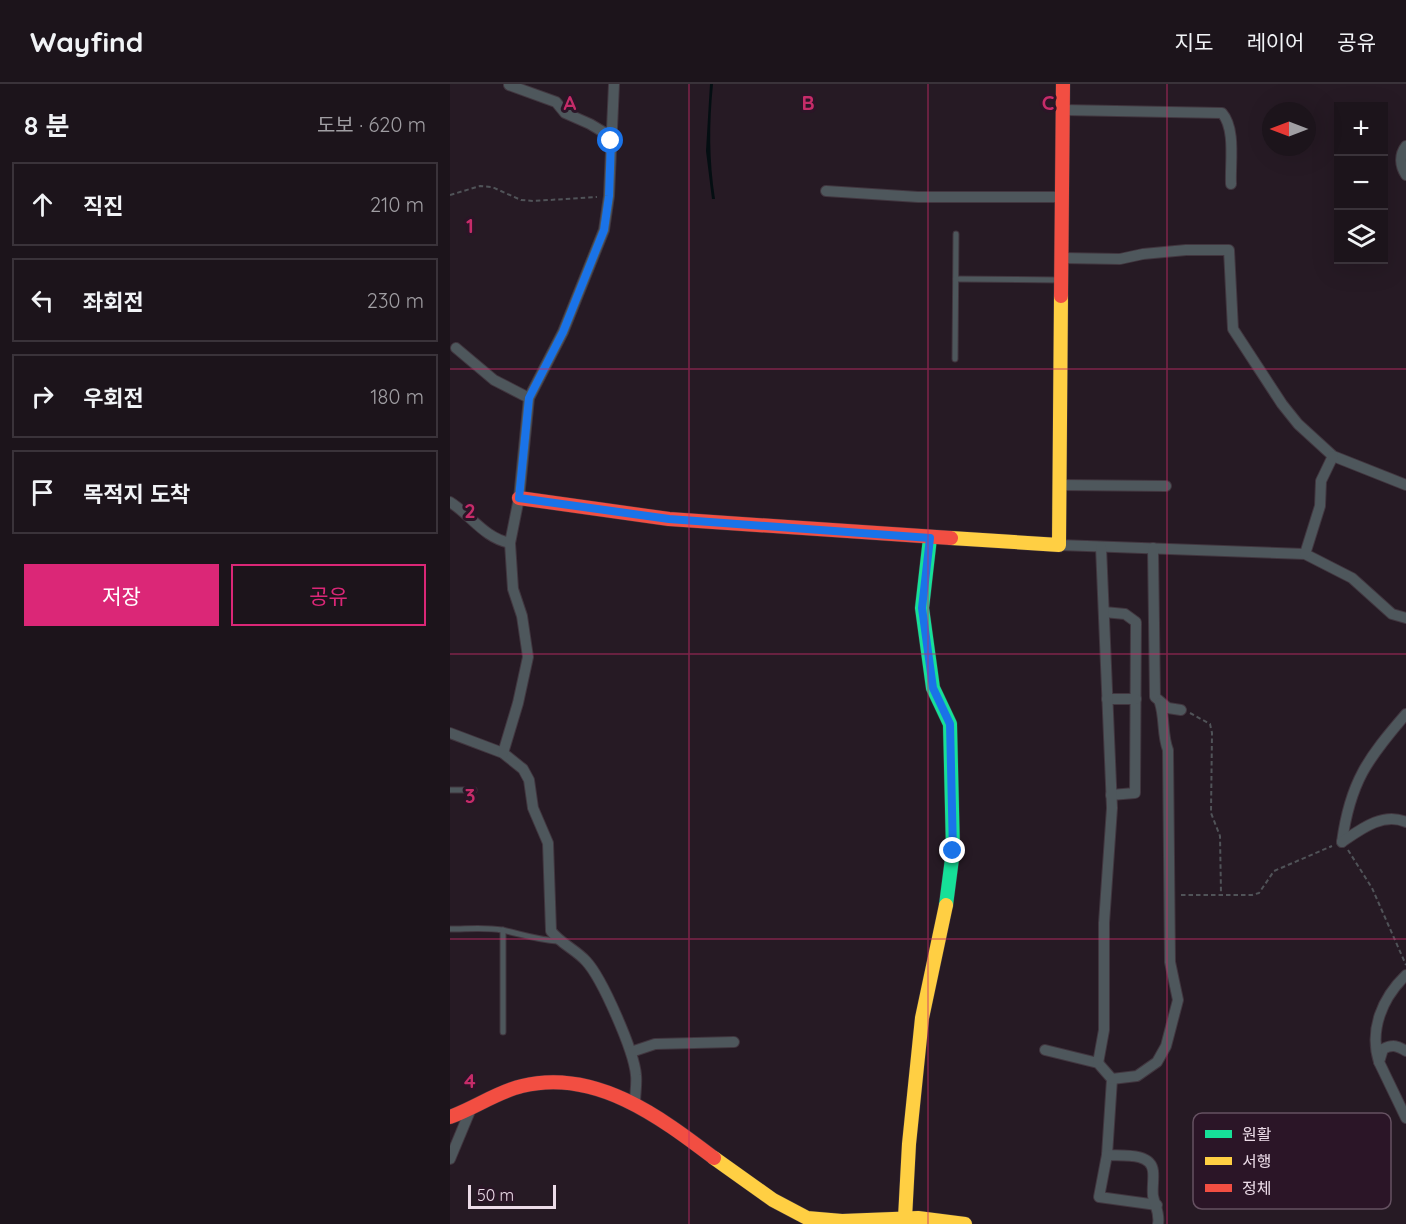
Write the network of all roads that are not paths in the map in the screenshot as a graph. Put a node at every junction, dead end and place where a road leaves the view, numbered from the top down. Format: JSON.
{"nodes":[{"id":1,"x":614,"y":84,"type":"edge"},
{"id":2,"x":1063,"y":84,"type":"edge"},
{"id":3,"x":509,"y":85,"type":"edge"},
{"id":4,"x":1063,"y":110,"type":"junction"},
{"id":5,"x":611,"y":141,"type":"junction"},
{"id":6,"x":1406,"y":146,"type":"edge"},
{"id":7,"x":1406,"y":175,"type":"edge"},
{"id":8,"x":1231,"y":184,"type":"dead end"},
{"id":9,"x":826,"y":191,"type":"dead end"},
{"id":10,"x":1062,"y":197,"type":"junction"},
{"id":11,"x":956,"y":234,"type":"dead end"},
{"id":12,"x":1062,"y":258,"type":"junction"},
{"id":13,"x":956,"y":279,"type":"junction"},
{"id":14,"x":1062,"y":280,"type":"junction"},
{"id":15,"x":456,"y":348,"type":"dead end"},
{"id":16,"x":955,"y":360,"type":"dead end"},
{"id":17,"x":529,"y":398,"type":"junction"},
{"id":18,"x":1333,"y":456,"type":"junction"},
{"id":19,"x":1059,"y":484,"type":"junction"},
{"id":20,"x":1406,"y":485,"type":"edge"},
{"id":21,"x":1166,"y":486,"type":"dead end"},
{"id":22,"x":519,"y":498,"type":"junction"},
{"id":23,"x":450,"y":502,"type":"edge"},
{"id":24,"x":930,"y":538,"type":"junction"},
{"id":25,"x":510,"y":543,"type":"junction"},
{"id":26,"x":1059,"y":545,"type":"junction"},
{"id":27,"x":1101,"y":547,"type":"junction"},
{"id":28,"x":1153,"y":548,"type":"junction"},
{"id":29,"x":1305,"y":554,"type":"junction"},
{"id":30,"x":1104,"y":612,"type":"junction"},
{"id":31,"x":1406,"y":618,"type":"edge"},
{"id":32,"x":1107,"y":699,"type":"junction"},
{"id":33,"x":1136,"y":699,"type":"junction"},
{"id":34,"x":1160,"y":703,"type":"junction"},
{"id":35,"x":1181,"y":710,"type":"road end"},
{"id":36,"x":1406,"y":714,"type":"edge"},
{"id":37,"x":450,"y":733,"type":"edge"},
{"id":38,"x":502,"y":753,"type":"junction"},
{"id":39,"x":450,"y":790,"type":"edge"},
{"id":40,"x":474,"y":790,"type":"dead end"},
{"id":41,"x":1111,"y":795,"type":"junction"},
{"id":42,"x":1406,"y":822,"type":"edge"},
{"id":43,"x":450,"y":929,"type":"edge"},
{"id":44,"x":503,"y":930,"type":"junction"},
{"id":45,"x":558,"y":941,"type":"junction"},
{"id":46,"x":1406,"y":975,"type":"edge"},
{"id":47,"x":503,"y":1032,"type":"dead end"},
{"id":48,"x":734,"y":1042,"type":"dead end"},
{"id":49,"x":1044,"y":1050,"type":"dead end"},
{"id":50,"x":631,"y":1052,"type":"junction"},
{"id":51,"x":1406,"y":1052,"type":"edge"},
{"id":52,"x":1379,"y":1062,"type":"junction"},
{"id":53,"x":1098,"y":1063,"type":"junction"},
{"id":54,"x":1112,"y":1079,"type":"junction"},
{"id":55,"x":635,"y":1103,"type":"junction"},
{"id":56,"x":470,"y":1111,"type":"junction"},
{"id":57,"x":450,"y":1117,"type":"edge"},
{"id":58,"x":1406,"y":1118,"type":"edge"},
{"id":59,"x":1107,"y":1155,"type":"junction"},
{"id":60,"x":450,"y":1159,"type":"edge"},
{"id":61,"x":1156,"y":1205,"type":"junction"},
{"id":62,"x":905,"y":1218,"type":"junction"},
{"id":63,"x":965,"y":1224,"type":"edge"},
{"id":64,"x":1158,"y":1224,"type":"edge"}],
"edges":[{"from":1,"to":5,"type":"street"},
{"from":2,"to":4,"type":"street"},
{"from":3,"to":5,"type":"street"},
{"from":4,"to":8,"type":"street"},
{"from":4,"to":10,"type":"street"},
{"from":5,"to":17,"type":"street"},
{"from":6,"to":7,"type":"street"},
{"from":9,"to":10,"type":"street"},
{"from":10,"to":12,"type":"street"},
{"from":11,"to":13,"type":"lane"},
{"from":12,"to":14,"type":"street"},
{"from":12,"to":18,"type":"street"},
{"from":13,"to":14,"type":"lane"},
{"from":13,"to":16,"type":"lane"},
{"from":14,"to":19,"type":"street"},
{"from":15,"to":17,"type":"street"},
{"from":17,"to":22,"type":"street"},
{"from":18,"to":20,"type":"street"},
{"from":18,"to":29,"type":"street"},
{"from":19,"to":21,"type":"street"},
{"from":19,"to":26,"type":"street"},
{"from":22,"to":24,"type":"street"},
{"from":22,"to":25,"type":"street"},
{"from":23,"to":25,"type":"street"},
{"from":24,"to":26,"type":"street"},
{"from":24,"to":62,"type":"street"},
{"from":25,"to":38,"type":"street"},
{"from":26,"to":27,"type":"street"},
{"from":27,"to":28,"type":"street"},
{"from":27,"to":30,"type":"street"},
{"from":28,"to":29,"type":"street"},
{"from":28,"to":34,"type":"street"},
{"from":29,"to":31,"type":"street"},
{"from":30,"to":32,"type":"street"},
{"from":30,"to":33,"type":"street"},
{"from":32,"to":33,"type":"street"},
{"from":32,"to":41,"type":"street"},
{"from":33,"to":41,"type":"street"},
{"from":34,"to":35,"type":"street"},
{"from":34,"to":54,"type":"street"},
{"from":36,"to":42,"type":"street"},
{"from":37,"to":38,"type":"street"},
{"from":38,"to":45,"type":"street"},
{"from":39,"to":40,"type":"lane"},
{"from":41,"to":53,"type":"street"},
{"from":43,"to":44,"type":"lane"},
{"from":44,"to":45,"type":"lane"},
{"from":44,"to":47,"type":"lane"},
{"from":45,"to":50,"type":"street"},
{"from":46,"to":52,"type":"street"},
{"from":48,"to":50,"type":"street"},
{"from":49,"to":53,"type":"street"},
{"from":50,"to":55,"type":"street"},
{"from":51,"to":52,"type":"street"},
{"from":52,"to":58,"type":"street"},
{"from":53,"to":54,"type":"street"},
{"from":54,"to":59,"type":"street"},
{"from":55,"to":56,"type":"street"},
{"from":55,"to":62,"type":"street"},
{"from":56,"to":57,"type":"street"},
{"from":56,"to":60,"type":"street"},
{"from":59,"to":61,"type":"street"},
{"from":59,"to":61,"type":"street"},
{"from":61,"to":64,"type":"street"},
{"from":62,"to":63,"type":"street"}]}
